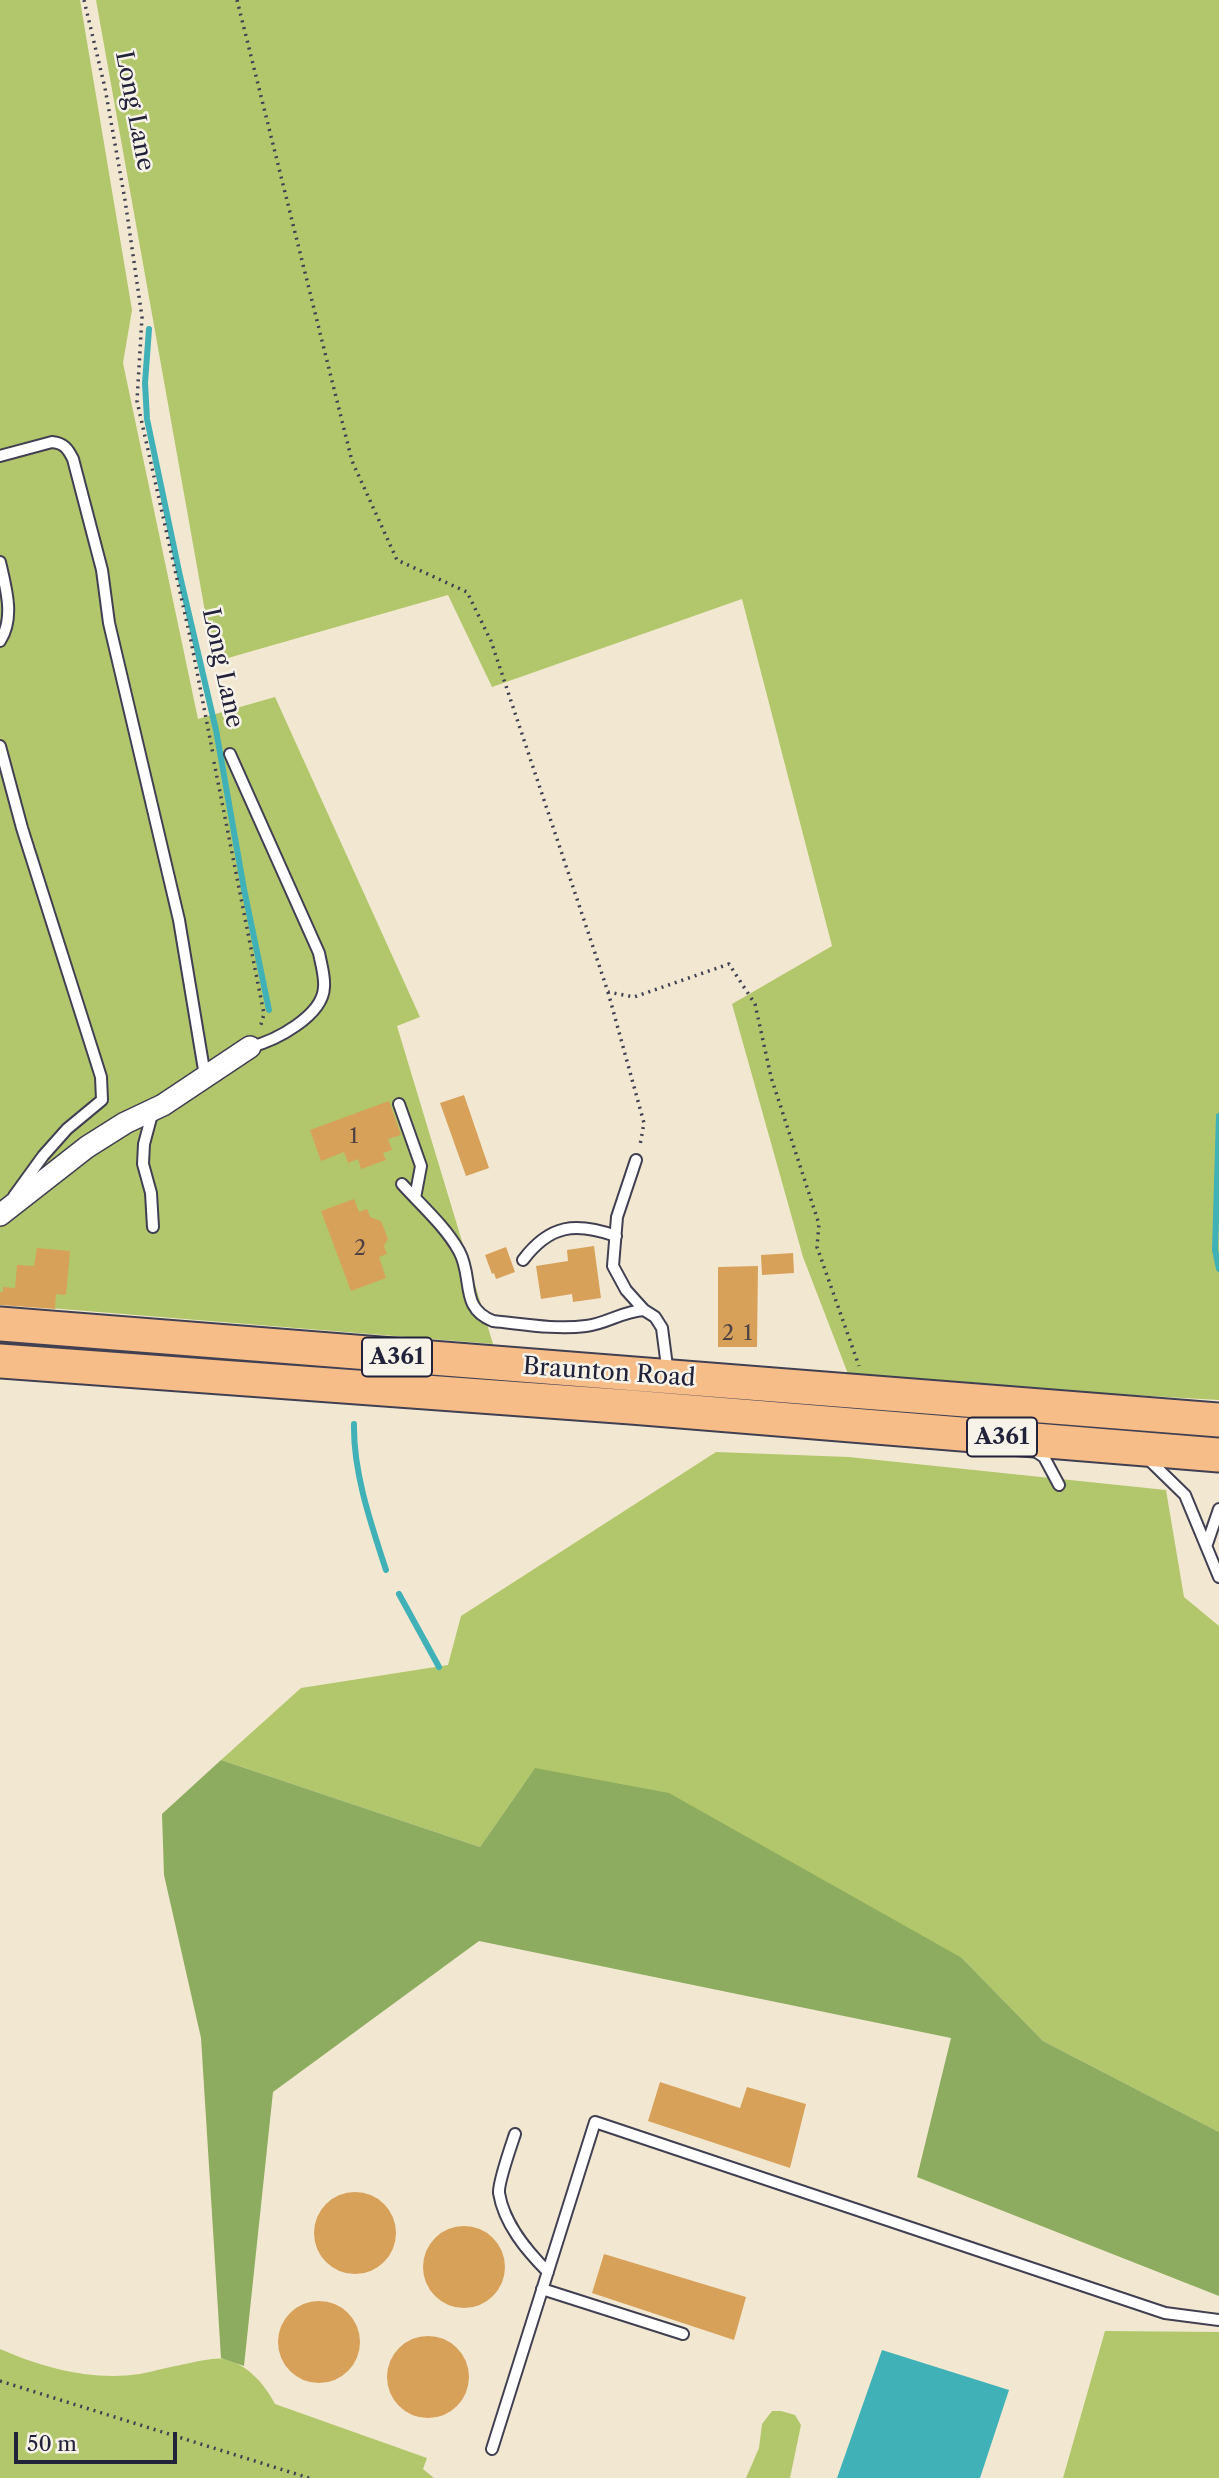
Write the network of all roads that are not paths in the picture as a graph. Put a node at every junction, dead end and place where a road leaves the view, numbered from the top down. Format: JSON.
{"nodes":[{"id":1,"x":0,"y":456,"type":"edge"},
{"id":2,"x":0,"y":562,"type":"edge"},
{"id":3,"x":0,"y":641,"type":"edge"},
{"id":4,"x":0,"y":746,"type":"edge"},
{"id":5,"x":230,"y":754,"type":"dead end"},
{"id":6,"x":250,"y":1047,"type":"joint"},
{"id":7,"x":205,"y":1076,"type":"junction"},
{"id":8,"x":399,"y":1104,"type":"dead end"},
{"id":9,"x":149,"y":1112,"type":"junction"},
{"id":10,"x":636,"y":1160,"type":"road end"},
{"id":11,"x":402,"y":1184,"type":"dead end"},
{"id":12,"x":415,"y":1198,"type":"junction"},
{"id":13,"x":0,"y":1215,"type":"edge"},
{"id":14,"x":153,"y":1227,"type":"dead end"},
{"id":15,"x":616,"y":1236,"type":"junction"},
{"id":16,"x":523,"y":1260,"type":"dead end"},
{"id":17,"x":644,"y":1310,"type":"junction"},
{"id":18,"x":0,"y":1324,"type":"edge"},
{"id":19,"x":0,"y":1361,"type":"edge"},
{"id":20,"x":668,"y":1378,"type":"junction"},
{"id":21,"x":1219,"y":1420,"type":"edge"},
{"id":22,"x":1013,"y":1437,"type":"junction"},
{"id":23,"x":1138,"y":1449,"type":"junction"},
{"id":24,"x":1219,"y":1455,"type":"edge"},
{"id":25,"x":1059,"y":1485,"type":"dead end"},
{"id":26,"x":1219,"y":1509,"type":"edge"},
{"id":27,"x":1207,"y":1544,"type":"junction"},
{"id":28,"x":1219,"y":1577,"type":"edge"},
{"id":29,"x":515,"y":2134,"type":"dead end"},
{"id":30,"x":548,"y":2272,"type":"junction"},
{"id":31,"x":542,"y":2289,"type":"junction"},
{"id":32,"x":1219,"y":2320,"type":"edge"},
{"id":33,"x":683,"y":2334,"type":"dead end"},
{"id":34,"x":492,"y":2449,"type":"dead end"}],
"edges":[{"from":1,"to":7,"type":"lane"},
{"from":2,"to":3,"type":"lane"},
{"from":4,"to":13,"type":"lane"},
{"from":5,"to":6,"type":"lane"},
{"from":6,"to":7,"type":"street"},
{"from":7,"to":9,"type":"street"},
{"from":8,"to":12,"type":"lane"},
{"from":9,"to":13,"type":"street"},
{"from":9,"to":14,"type":"lane"},
{"from":10,"to":15,"type":"lane"},
{"from":11,"to":12,"type":"lane"},
{"from":12,"to":17,"type":"lane"},
{"from":15,"to":16,"type":"lane"},
{"from":15,"to":17,"type":"lane"},
{"from":17,"to":20,"type":"lane"},
{"from":18,"to":20,"type":"main road","name":"Braunton Road","number":"A361"},
{"from":19,"to":22,"type":"main road","name":"Braunton Road","number":"A361"},
{"from":20,"to":21,"type":"main road","name":"Braunton Road","number":"A361"},
{"from":22,"to":23,"type":"main road","name":"Braunton Road","number":"A361"},
{"from":22,"to":25,"type":"lane"},
{"from":23,"to":24,"type":"main road","name":"Braunton Road","number":"A361"},
{"from":23,"to":27,"type":"lane"},
{"from":26,"to":27,"type":"lane"},
{"from":27,"to":28,"type":"lane"},
{"from":29,"to":30,"type":"lane"},
{"from":30,"to":31,"type":"lane"},
{"from":30,"to":32,"type":"lane"},
{"from":31,"to":33,"type":"lane"},
{"from":31,"to":34,"type":"lane"}]}
